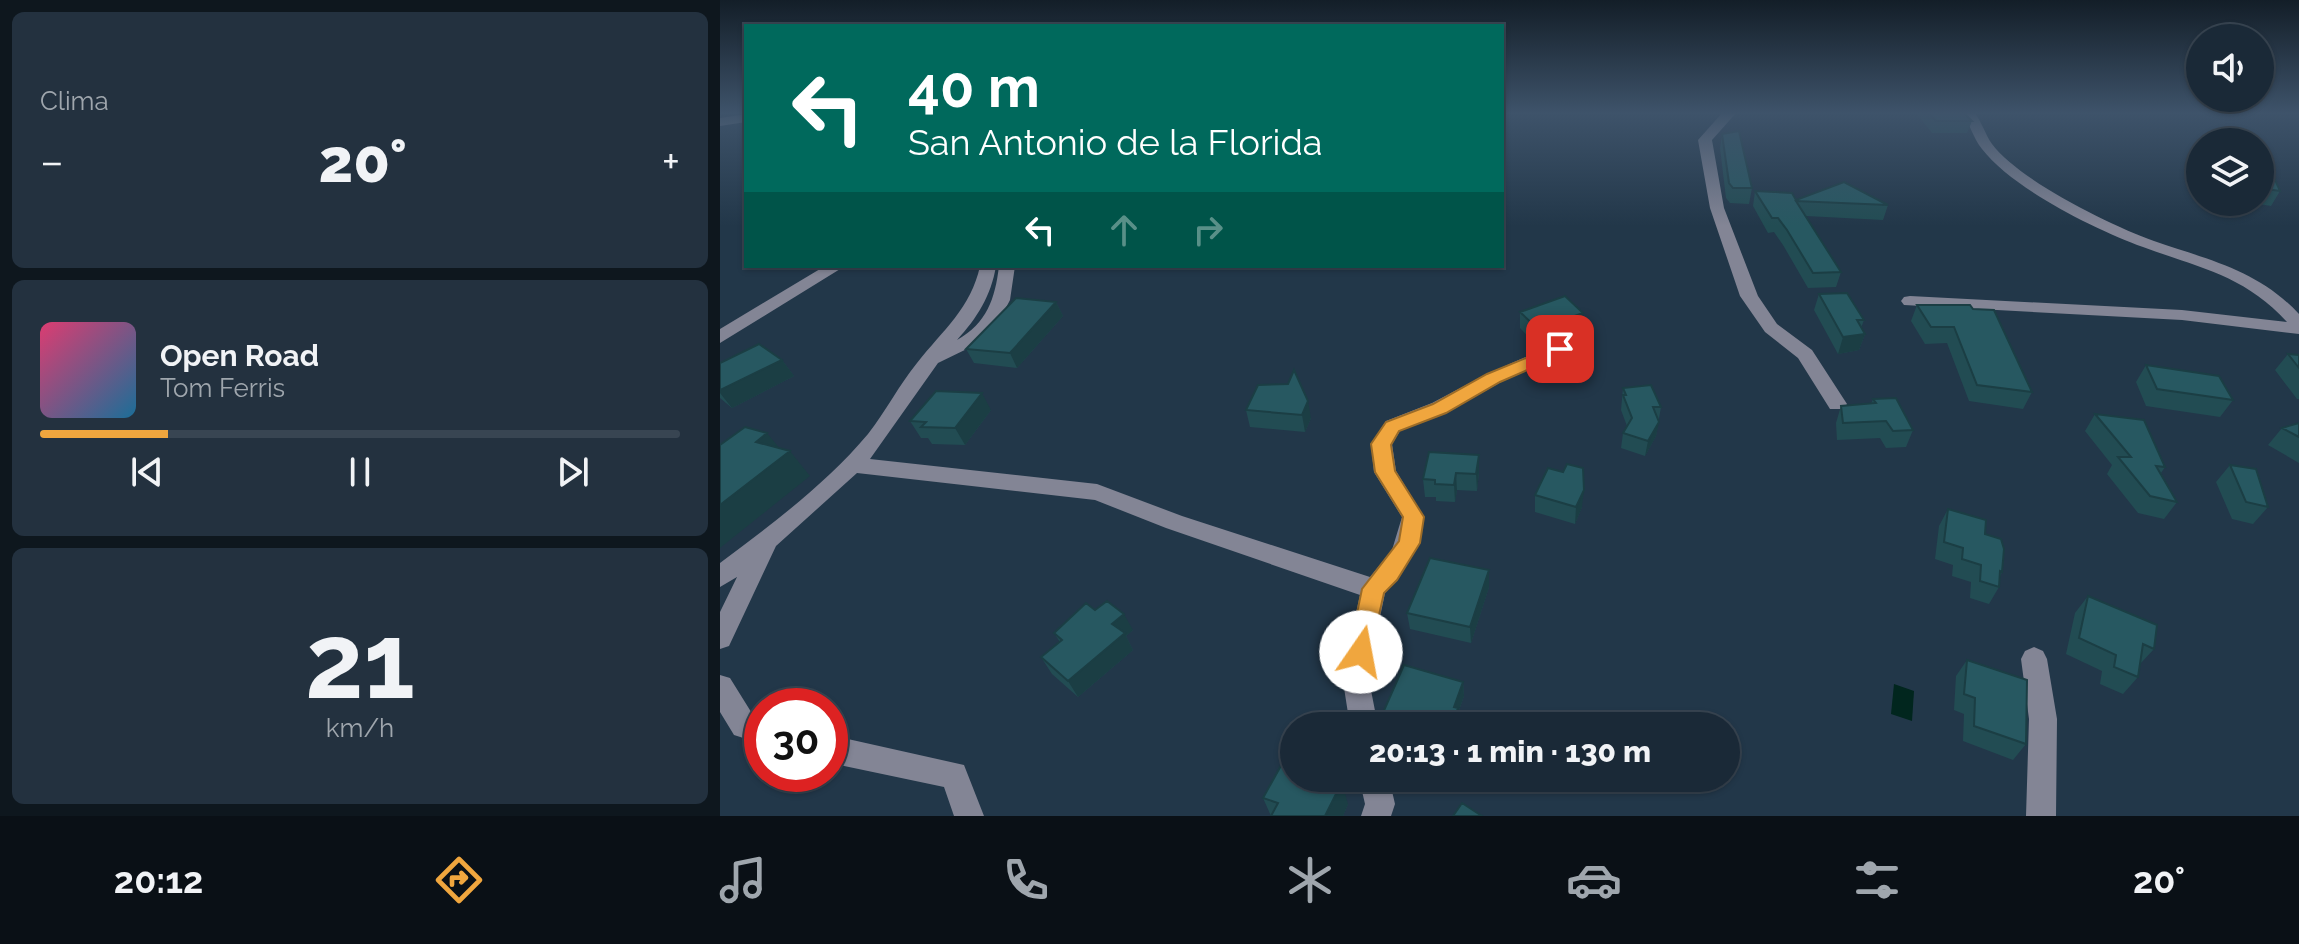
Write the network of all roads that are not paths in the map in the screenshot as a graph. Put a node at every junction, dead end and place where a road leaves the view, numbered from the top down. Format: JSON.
{"nodes":[{"id":1,"x":1707,"y":150,"type":"edge"},
{"id":2,"x":1990,"y":150,"type":"edge"},
{"id":3,"x":834,"y":268,"type":"edge"},
{"id":4,"x":988,"y":268,"type":"edge"},
{"id":5,"x":1007,"y":268,"type":"edge"},
{"id":6,"x":1910,"y":301,"type":"dead end"},
{"id":7,"x":2299,"y":327,"type":"edge"},
{"id":8,"x":720,"y":337,"type":"edge"},
{"id":9,"x":1560,"y":349,"type":"dead end"},
{"id":10,"x":928,"y":362,"type":"junction"},
{"id":11,"x":1837,"y":404,"type":"dead end"},
{"id":12,"x":853,"y":465,"type":"junction"},
{"id":13,"x":766,"y":541,"type":"junction"},
{"id":14,"x":720,"y":577,"type":"edge"},
{"id":15,"x":1374,"y":589,"type":"junction"},
{"id":16,"x":720,"y":638,"type":"edge"},
{"id":17,"x":2034,"y":659,"type":"dead end"},
{"id":18,"x":720,"y":687,"type":"edge"},
{"id":19,"x":1362,"y":712,"type":"edge"},
{"id":20,"x":744,"y":726,"type":"edge"},
{"id":21,"x":848,"y":753,"type":"edge"},
{"id":22,"x":1377,"y":792,"type":"edge"},
{"id":23,"x":969,"y":816,"type":"edge"},
{"id":24,"x":1376,"y":816,"type":"edge"},
{"id":25,"x":2041,"y":816,"type":"edge"}],
"edges":[{"from":1,"to":11,"type":"street"},
{"from":2,"to":7,"type":"street"},
{"from":3,"to":8,"type":"street"},
{"from":4,"to":10,"type":"street"},
{"from":5,"to":10,"type":"street"},
{"from":6,"to":7,"type":"street"},
{"from":9,"to":15,"type":"street"},
{"from":10,"to":12,"type":"street"},
{"from":12,"to":13,"type":"street"},
{"from":12,"to":15,"type":"street"},
{"from":13,"to":14,"type":"street"},
{"from":13,"to":16,"type":"street"},
{"from":15,"to":19,"type":"street"},
{"from":17,"to":25,"type":"street"},
{"from":18,"to":20,"type":"street"},
{"from":21,"to":23,"type":"street"},
{"from":22,"to":24,"type":"street"}]}
